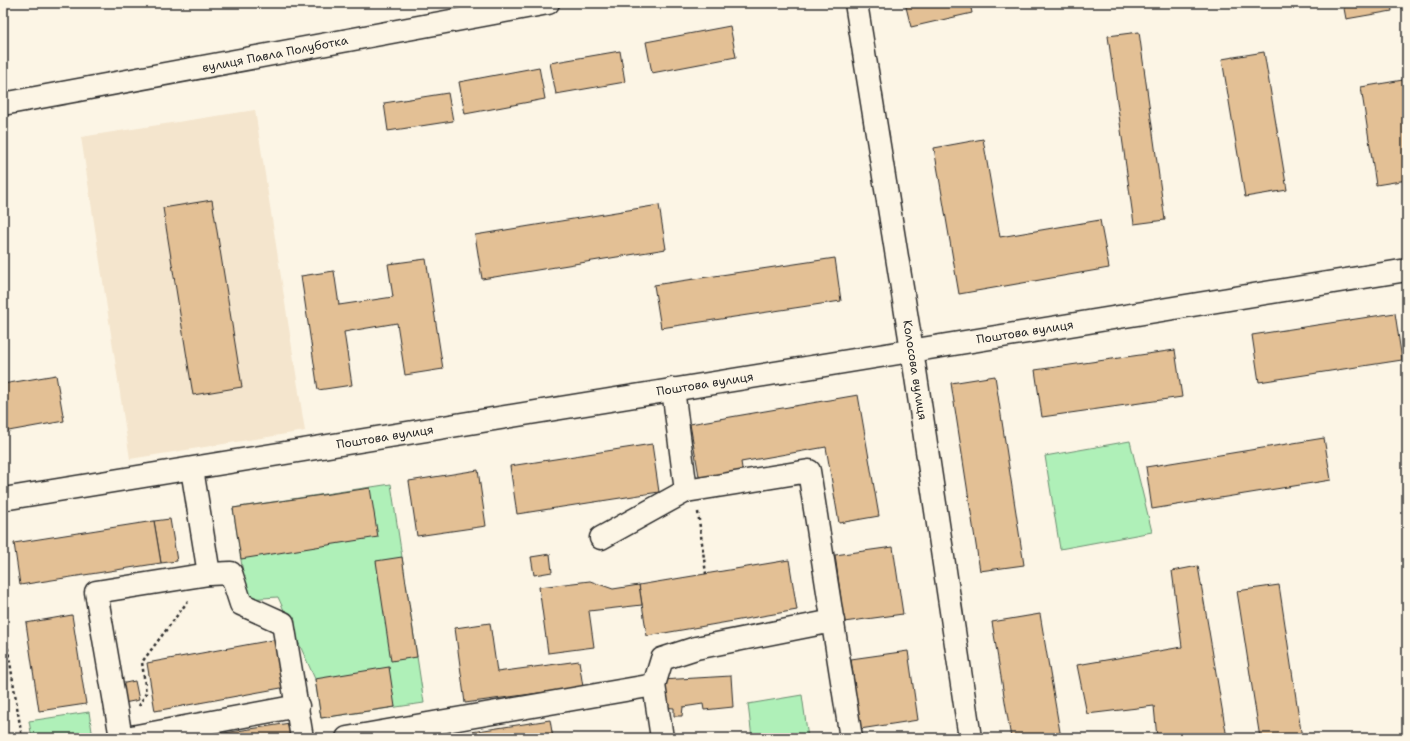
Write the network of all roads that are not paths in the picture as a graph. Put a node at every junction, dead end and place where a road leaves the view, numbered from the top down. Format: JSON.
{"nodes":[{"id":1,"x":548,"y":3,"type":"edge"},
{"id":2,"x":856,"y":3,"type":"edge"},
{"id":3,"x":3,"y":104,"type":"edge"},
{"id":4,"x":1407,"y":270,"type":"edge"},
{"id":5,"x":912,"y":350,"type":"junction"},
{"id":6,"x":673,"y":389,"type":"junction"},
{"id":7,"x":192,"y":469,"type":"junction"},
{"id":8,"x":691,"y":490,"type":"junction"},
{"id":9,"x":3,"y":499,"type":"edge"},
{"id":10,"x":601,"y":538,"type":"dead end"},
{"id":11,"x":209,"y":574,"type":"junction"},
{"id":12,"x":833,"y":621,"type":"junction"},
{"id":13,"x":654,"y":685,"type":"junction"},
{"id":14,"x":298,"y":706,"type":"junction"},
{"id":15,"x":120,"y":738,"type":"edge"},
{"id":16,"x":126,"y":738,"type":"edge"},
{"id":17,"x":302,"y":738,"type":"edge"},
{"id":18,"x":347,"y":738,"type":"edge"},
{"id":19,"x":662,"y":738,"type":"edge"},
{"id":20,"x":851,"y":738,"type":"edge"},
{"id":21,"x":970,"y":738,"type":"edge"}],
"edges":[{"from":1,"to":3,"type":"street","name":"вулиця Павла Полуботка"},
{"from":2,"to":5,"type":"street","name":"Колосова вулиця"},
{"from":4,"to":5,"type":"street","name":"Поштова вулиця"},
{"from":5,"to":6,"type":"street","name":"Поштова вулиця"},
{"from":5,"to":21,"type":"street","name":"Колосова вулиця"},
{"from":6,"to":7,"type":"street","name":"Поштова вулиця"},
{"from":6,"to":8,"type":"street"},
{"from":7,"to":9,"type":"street","name":"Поштова вулиця"},
{"from":7,"to":11,"type":"street"},
{"from":8,"to":10,"type":"street"},
{"from":8,"to":12,"type":"street"},
{"from":11,"to":14,"type":"street"},
{"from":11,"to":15,"type":"street"},
{"from":12,"to":13,"type":"street"},
{"from":12,"to":20,"type":"street"},
{"from":13,"to":18,"type":"street"},
{"from":13,"to":19,"type":"street"},
{"from":14,"to":16,"type":"street"},
{"from":14,"to":17,"type":"street"}]}
